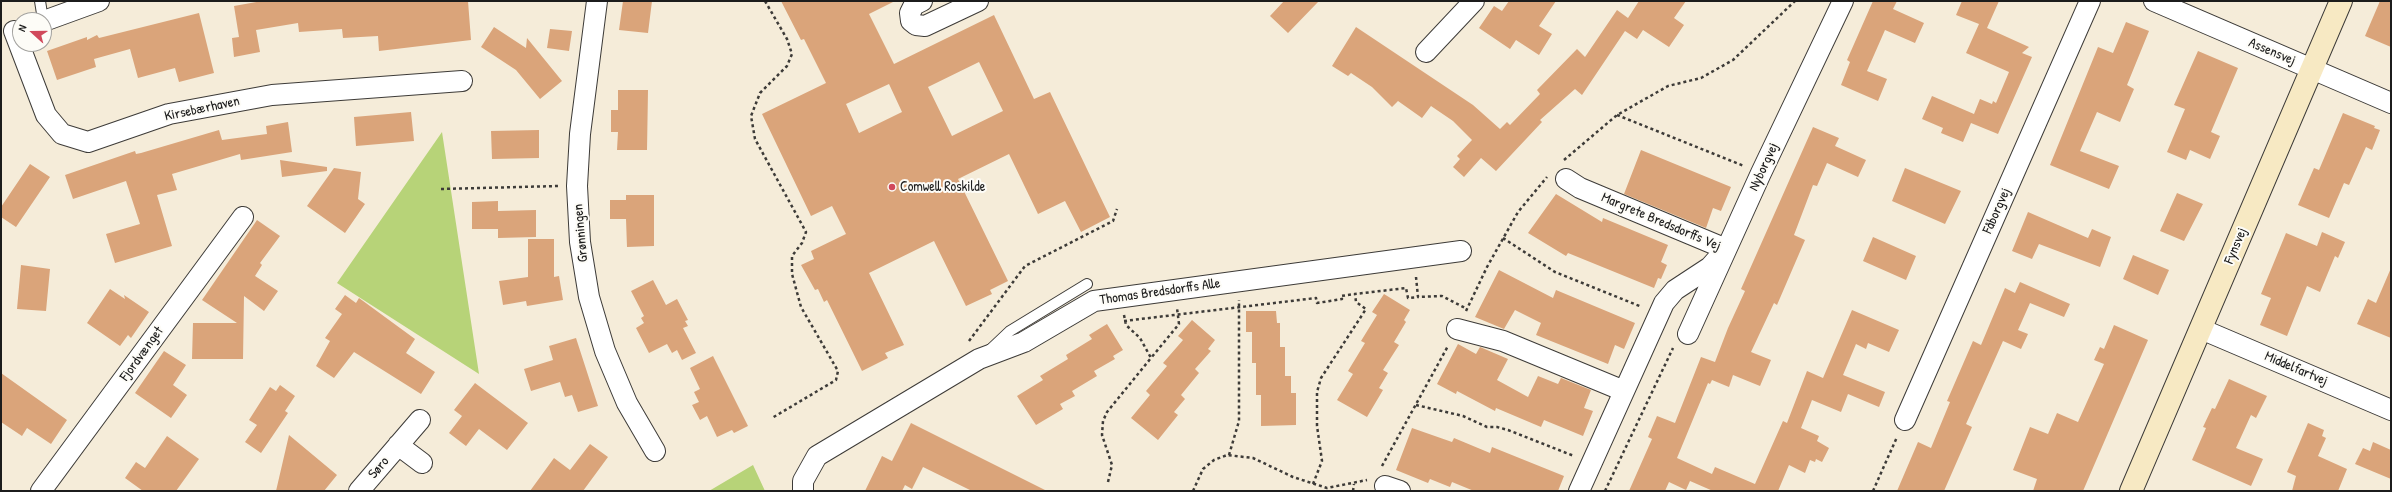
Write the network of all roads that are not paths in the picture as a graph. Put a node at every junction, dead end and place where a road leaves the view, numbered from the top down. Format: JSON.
{"nodes":[{"id":1,"x":40,"y":1,"type":"edge"},
{"id":2,"x":99,"y":1,"type":"edge"},
{"id":3,"x":597,"y":1,"type":"edge"},
{"id":4,"x":922,"y":1,"type":"edge"},
{"id":5,"x":978,"y":1,"type":"edge"},
{"id":6,"x":1474,"y":1,"type":"edge"},
{"id":7,"x":1843,"y":1,"type":"edge"},
{"id":8,"x":2090,"y":1,"type":"edge"},
{"id":9,"x":2154,"y":1,"type":"edge"},
{"id":10,"x":2341,"y":1,"type":"edge"},
{"id":11,"x":42,"y":12,"type":"edge"},
{"id":12,"x":52,"y":18,"type":"edge"},
{"id":13,"x":20,"y":52,"type":"edge"},
{"id":14,"x":1426,"y":52,"type":"dead end"},
{"id":15,"x":2312,"y":69,"type":"junction"},
{"id":16,"x":462,"y":81,"type":"dead end"},
{"id":17,"x":2391,"y":103,"type":"edge"},
{"id":18,"x":1560,"y":171,"type":"road end"},
{"id":19,"x":242,"y":217,"type":"dead end"},
{"id":20,"x":1726,"y":249,"type":"junction"},
{"id":21,"x":1460,"y":251,"type":"dead end"},
{"id":22,"x":1087,"y":284,"type":"dead end"},
{"id":23,"x":1457,"y":329,"type":"road end"},
{"id":24,"x":2201,"y":329,"type":"junction"},
{"id":25,"x":1688,"y":334,"type":"road end"},
{"id":26,"x":972,"y":353,"type":"junction"},
{"id":27,"x":1624,"y":391,"type":"junction"},
{"id":28,"x":2391,"y":410,"type":"edge"},
{"id":29,"x":420,"y":420,"type":"dead end"},
{"id":30,"x":1905,"y":420,"type":"road end"},
{"id":31,"x":398,"y":445,"type":"junction"},
{"id":32,"x":655,"y":451,"type":"dead end"},
{"id":33,"x":422,"y":463,"type":"dead end"},
{"id":34,"x":41,"y":491,"type":"edge"},
{"id":35,"x":359,"y":491,"type":"edge"},
{"id":36,"x":803,"y":491,"type":"edge"},
{"id":37,"x":1579,"y":491,"type":"edge"},
{"id":38,"x":2131,"y":491,"type":"edge"}],
"edges":[{"from":1,"to":11,"type":"lane"},
{"from":2,"to":12,"type":"street"},
{"from":3,"to":32,"type":"street","name":"Grønningen"},
{"from":4,"to":5,"type":"street"},
{"from":6,"to":14,"type":"street"},
{"from":7,"to":20,"type":"street","name":"Nyborgvej"},
{"from":8,"to":30,"type":"street","name":"Fåborgvej"},
{"from":9,"to":15,"type":"street","name":"Assensvej"},
{"from":10,"to":15,"type":"street","name":"Fynsvej"},
{"from":13,"to":16,"type":"street","name":"Kirsebærhaven"},
{"from":15,"to":17,"type":"street","name":"Assensvej"},
{"from":15,"to":24,"type":"street","name":"Fynsvej"},
{"from":18,"to":20,"type":"street","name":"Margrete Bredsdorffs Vej"},
{"from":19,"to":34,"type":"street","name":"Fjordvænget"},
{"from":20,"to":25,"type":"street","name":"Nyborgvej"},
{"from":20,"to":27,"type":"street","name":"Margrete Bredsdorffs Vej"},
{"from":21,"to":26,"type":"street","name":"Thomas Bredsdorffs Alle"},
{"from":22,"to":26,"type":"lane"},
{"from":23,"to":27,"type":"street"},
{"from":24,"to":28,"type":"street","name":"Middelfartvej"},
{"from":24,"to":38,"type":"street","name":"Fynsvej"},
{"from":26,"to":36,"type":"street","name":"Thomas Bredsdorffs Alle"},
{"from":27,"to":37,"type":"street","name":"Margrete Bredsdorffs Vej"},
{"from":29,"to":31,"type":"street","name":"Søro"},
{"from":31,"to":33,"type":"street","name":"Søro"},
{"from":31,"to":35,"type":"street","name":"Søro"}]}
